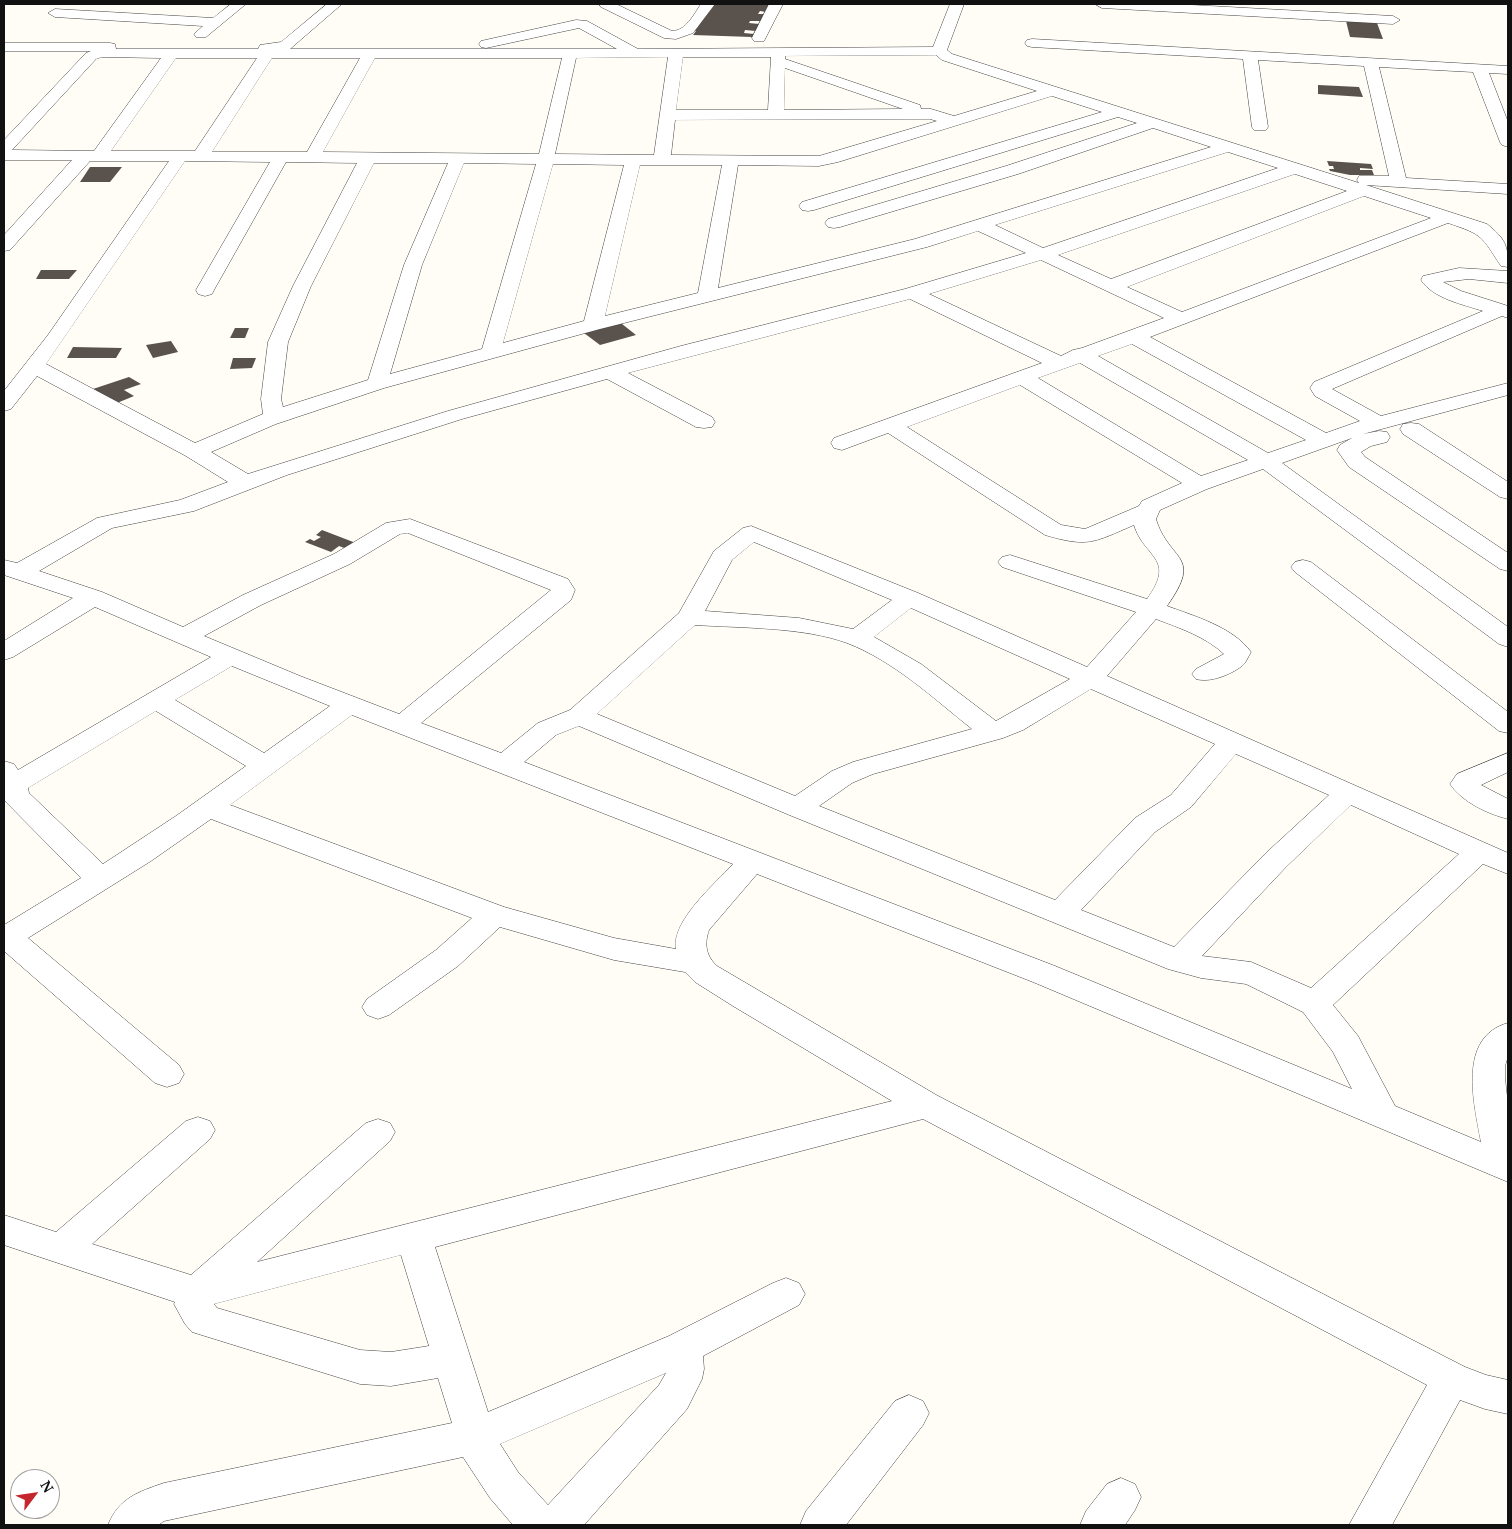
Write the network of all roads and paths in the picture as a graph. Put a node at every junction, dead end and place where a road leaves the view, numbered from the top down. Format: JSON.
{"nodes":[{"id":1,"x":69,"y":4,"type":"edge"},
{"id":2,"x":239,"y":4,"type":"edge"},
{"id":3,"x":335,"y":4,"type":"edge"},
{"id":4,"x":606,"y":4,"type":"edge"},
{"id":5,"x":708,"y":4,"type":"edge"},
{"id":6,"x":776,"y":4,"type":"edge"},
{"id":7,"x":957,"y":4,"type":"edge"},
{"id":8,"x":1102,"y":4,"type":"edge"},
{"id":9,"x":1389,"y":4,"type":"edge"},
{"id":10,"x":1394,"y":20,"type":"junction"},
{"id":11,"x":215,"y":22,"type":"junction"},
{"id":12,"x":24,"y":36,"type":"dead end"},
{"id":13,"x":759,"y":38,"type":"dead end"},
{"id":14,"x":1032,"y":43,"type":"dead end"},
{"id":15,"x":6,"y":47,"type":"edge"},
{"id":16,"x":186,"y":48,"type":"junction"},
{"id":17,"x":939,"y":51,"type":"junction"},
{"id":18,"x":171,"y":54,"type":"junction"},
{"id":19,"x":438,"y":54,"type":"junction"},
{"id":20,"x":570,"y":54,"type":"junction"},
{"id":21,"x":636,"y":54,"type":"junction"},
{"id":22,"x":676,"y":54,"type":"junction"},
{"id":23,"x":266,"y":55,"type":"junction"},
{"id":24,"x":369,"y":55,"type":"junction"},
{"id":25,"x":1250,"y":56,"type":"junction"},
{"id":26,"x":778,"y":57,"type":"junction"},
{"id":27,"x":1370,"y":62,"type":"junction"},
{"id":28,"x":1405,"y":64,"type":"junction"},
{"id":29,"x":1480,"y":68,"type":"junction"},
{"id":30,"x":1508,"y":70,"type":"edge"},
{"id":31,"x":1052,"y":91,"type":"junction"},
{"id":32,"x":1502,"y":109,"type":"edge"},
{"id":33,"x":1118,"y":112,"type":"junction"},
{"id":34,"x":931,"y":114,"type":"junction"},
{"id":35,"x":776,"y":115,"type":"junction"},
{"id":36,"x":668,"y":116,"type":"junction"},
{"id":37,"x":956,"y":122,"type":"junction"},
{"id":38,"x":1153,"y":123,"type":"junction"},
{"id":39,"x":1260,"y":127,"type":"dead end"},
{"id":40,"x":1508,"y":142,"type":"edge"},
{"id":41,"x":1228,"y":146,"type":"junction"},
{"id":42,"x":4,"y":149,"type":"edge"},
{"id":43,"x":4,"y":155,"type":"edge"},
{"id":44,"x":92,"y":156,"type":"junction"},
{"id":45,"x":180,"y":157,"type":"junction"},
{"id":46,"x":200,"y":157,"type":"junction"},
{"id":47,"x":281,"y":157,"type":"junction"},
{"id":48,"x":312,"y":158,"type":"junction"},
{"id":49,"x":368,"y":158,"type":"junction"},
{"id":50,"x":458,"y":159,"type":"junction"},
{"id":51,"x":546,"y":159,"type":"junction"},
{"id":52,"x":633,"y":160,"type":"junction"},
{"id":53,"x":662,"y":160,"type":"junction"},
{"id":54,"x":731,"y":160,"type":"junction"},
{"id":55,"x":1295,"y":168,"type":"junction"},
{"id":56,"x":1399,"y":182,"type":"junction"},
{"id":57,"x":1364,"y":185,"type":"junction"},
{"id":58,"x":1508,"y":189,"type":"edge"},
{"id":59,"x":808,"y":206,"type":"dead end"},
{"id":60,"x":1448,"y":217,"type":"junction"},
{"id":61,"x":834,"y":224,"type":"dead end"},
{"id":62,"x":980,"y":225,"type":"junction"},
{"id":63,"x":4,"y":246,"type":"edge"},
{"id":64,"x":1043,"y":254,"type":"junction"},
{"id":65,"x":1508,"y":262,"type":"edge"},
{"id":66,"x":1508,"y":277,"type":"edge"},
{"id":67,"x":1111,"y":286,"type":"junction"},
{"id":68,"x":205,"y":290,"type":"dead end"},
{"id":69,"x":912,"y":293,"type":"junction"},
{"id":70,"x":707,"y":297,"type":"junction"},
{"id":71,"x":1505,"y":311,"type":"edge"},
{"id":72,"x":1181,"y":319,"type":"junction"},
{"id":73,"x":593,"y":325,"type":"junction"},
{"id":74,"x":1133,"y":336,"type":"junction"},
{"id":75,"x":491,"y":352,"type":"junction"},
{"id":76,"x":1080,"y":354,"type":"junction"},
{"id":77,"x":1059,"y":362,"type":"junction"},
{"id":78,"x":34,"y":366,"type":"junction"},
{"id":79,"x":610,"y":372,"type":"junction"},
{"id":80,"x":1021,"y":377,"type":"junction"},
{"id":81,"x":378,"y":384,"type":"junction"},
{"id":82,"x":1508,"y":389,"type":"edge"},
{"id":83,"x":1508,"y":403,"type":"edge"},
{"id":84,"x":4,"y":405,"type":"edge"},
{"id":85,"x":274,"y":417,"type":"junction"},
{"id":86,"x":704,"y":422,"type":"dead end"},
{"id":87,"x":1379,"y":423,"type":"junction"},
{"id":88,"x":890,"y":425,"type":"junction"},
{"id":89,"x":1411,"y":429,"type":"junction"},
{"id":90,"x":1324,"y":441,"type":"junction"},
{"id":91,"x":842,"y":444,"type":"dead end"},
{"id":92,"x":194,"y":452,"type":"junction"},
{"id":93,"x":1266,"y":461,"type":"junction"},
{"id":94,"x":1508,"y":466,"type":"edge"},
{"id":95,"x":1482,"y":474,"type":"junction"},
{"id":96,"x":246,"y":483,"type":"junction"},
{"id":97,"x":1199,"y":484,"type":"junction"},
{"id":98,"x":1508,"y":492,"type":"edge"},
{"id":99,"x":1146,"y":511,"type":"junction"},
{"id":100,"x":1088,"y":536,"type":"junction"},
{"id":101,"x":1010,"y":562,"type":"dead end"},
{"id":102,"x":1508,"y":564,"type":"edge"},
{"id":103,"x":1302,"y":567,"type":"dead end"},
{"id":104,"x":11,"y":570,"type":"edge"},
{"id":105,"x":1053,"y":575,"type":"junction"},
{"id":106,"x":93,"y":597,"type":"junction"},
{"id":107,"x":909,"y":598,"type":"junction"},
{"id":108,"x":1152,"y":609,"type":"junction"},
{"id":109,"x":689,"y":617,"type":"junction"},
{"id":110,"x":185,"y":636,"type":"junction"},
{"id":111,"x":857,"y":638,"type":"junction"},
{"id":112,"x":1508,"y":639,"type":"edge"},
{"id":113,"x":4,"y":652,"type":"edge"},
{"id":114,"x":231,"y":656,"type":"junction"},
{"id":115,"x":1205,"y":674,"type":"dead end"},
{"id":116,"x":1091,"y":678,"type":"junction"},
{"id":117,"x":156,"y":700,"type":"junction"},
{"id":118,"x":349,"y":705,"type":"junction"},
{"id":119,"x":579,"y":716,"type":"junction"},
{"id":120,"x":402,"y":725,"type":"junction"},
{"id":121,"x":1508,"y":725,"type":"edge"},
{"id":122,"x":993,"y":732,"type":"junction"},
{"id":123,"x":1232,"y":741,"type":"junction"},
{"id":124,"x":1508,"y":762,"type":"edge"},
{"id":125,"x":504,"y":765,"type":"junction"},
{"id":126,"x":265,"y":766,"type":"junction"},
{"id":127,"x":9,"y":786,"type":"edge"},
{"id":128,"x":1348,"y":793,"type":"junction"},
{"id":129,"x":208,"y":807,"type":"junction"},
{"id":130,"x":797,"y":808,"type":"junction"},
{"id":131,"x":1508,"y":810,"type":"edge"},
{"id":132,"x":1480,"y":851,"type":"junction"},
{"id":133,"x":751,"y":862,"type":"junction"},
{"id":134,"x":1508,"y":864,"type":"edge"},
{"id":135,"x":99,"y":878,"type":"junction"},
{"id":136,"x":1061,"y":912,"type":"junction"},
{"id":137,"x":494,"y":915,"type":"junction"},
{"id":138,"x":5,"y":938,"type":"edge"},
{"id":139,"x":1179,"y":961,"type":"junction"},
{"id":140,"x":694,"y":963,"type":"junction"},
{"id":141,"x":1314,"y":1004,"type":"junction"},
{"id":142,"x":378,"y":1007,"type":"dead end"},
{"id":143,"x":1508,"y":1035,"type":"edge"},
{"id":144,"x":167,"y":1074,"type":"dead end"},
{"id":145,"x":926,"y":1105,"type":"junction"},
{"id":146,"x":1383,"y":1116,"type":"junction"},
{"id":147,"x":198,"y":1130,"type":"dead end"},
{"id":148,"x":378,"y":1132,"type":"dead end"},
{"id":149,"x":1505,"y":1166,"type":"edge"},
{"id":150,"x":6,"y":1236,"type":"edge"},
{"id":151,"x":414,"y":1238,"type":"junction"},
{"id":152,"x":61,"y":1249,"type":"junction"},
{"id":153,"x":197,"y":1293,"type":"junction"},
{"id":154,"x":786,"y":1294,"type":"dead end"},
{"id":155,"x":682,"y":1348,"type":"junction"},
{"id":156,"x":451,"y":1360,"type":"junction"},
{"id":157,"x":1451,"y":1379,"type":"junction"},
{"id":158,"x":1508,"y":1396,"type":"edge"},
{"id":159,"x":909,"y":1413,"type":"dead end"},
{"id":160,"x":476,"y":1436,"type":"junction"},
{"id":161,"x":129,"y":1525,"type":"edge"},
{"id":162,"x":539,"y":1525,"type":"edge"},
{"id":163,"x":557,"y":1525,"type":"edge"},
{"id":164,"x":821,"y":1525,"type":"edge"},
{"id":165,"x":1370,"y":1525,"type":"edge"}],
"edges":[{"from":1,"to":11,"type":"street"},
{"from":2,"to":11,"type":"street"},
{"from":3,"to":16,"type":"street"},
{"from":4,"to":5,"type":"street"},
{"from":6,"to":13,"type":"street"},
{"from":7,"to":17,"type":"street"},
{"from":8,"to":10,"type":"street"},
{"from":9,"to":10,"type":"street"},
{"from":10,"to":28,"type":"street"},
{"from":11,"to":16,"type":"street"},
{"from":12,"to":15,"type":"street"},
{"from":14,"to":25,"type":"street"},
{"from":15,"to":16,"type":"street"},
{"from":17,"to":26,"type":"street"},
{"from":17,"to":31,"type":"street"},
{"from":18,"to":23,"type":"street"},
{"from":18,"to":42,"type":"street"},
{"from":18,"to":44,"type":"street"},
{"from":19,"to":20,"type":"street"},
{"from":19,"to":21,"type":"street"},
{"from":19,"to":24,"type":"street"},
{"from":20,"to":21,"type":"street"},
{"from":20,"to":51,"type":"street"},
{"from":21,"to":22,"type":"street"},
{"from":22,"to":26,"type":"street"},
{"from":22,"to":36,"type":"street"},
{"from":23,"to":24,"type":"street"},
{"from":23,"to":46,"type":"street"},
{"from":24,"to":48,"type":"street"},
{"from":25,"to":27,"type":"street"},
{"from":25,"to":39,"type":"street"},
{"from":26,"to":34,"type":"street"},
{"from":26,"to":35,"type":"street"},
{"from":27,"to":28,"type":"street"},
{"from":27,"to":56,"type":"street"},
{"from":28,"to":29,"type":"street"},
{"from":29,"to":30,"type":"street"},
{"from":29,"to":32,"type":"street"},
{"from":31,"to":33,"type":"street"},
{"from":31,"to":37,"type":"street"},
{"from":32,"to":40,"type":"street"},
{"from":33,"to":38,"type":"street"},
{"from":33,"to":59,"type":"street"},
{"from":34,"to":35,"type":"street"},
{"from":34,"to":37,"type":"street"},
{"from":35,"to":36,"type":"street"},
{"from":36,"to":53,"type":"street"},
{"from":37,"to":54,"type":"street"},
{"from":38,"to":41,"type":"street"},
{"from":38,"to":61,"type":"street"},
{"from":41,"to":55,"type":"street"},
{"from":41,"to":62,"type":"street"},
{"from":43,"to":44,"type":"street"},
{"from":44,"to":45,"type":"street"},
{"from":44,"to":63,"type":"street"},
{"from":45,"to":46,"type":"street"},
{"from":45,"to":78,"type":"street"},
{"from":46,"to":47,"type":"street"},
{"from":47,"to":48,"type":"street"},
{"from":47,"to":68,"type":"street"},
{"from":48,"to":49,"type":"street"},
{"from":49,"to":50,"type":"street"},
{"from":49,"to":85,"type":"street"},
{"from":50,"to":51,"type":"street"},
{"from":50,"to":81,"type":"street"},
{"from":51,"to":52,"type":"street"},
{"from":51,"to":75,"type":"street"},
{"from":52,"to":53,"type":"street"},
{"from":52,"to":73,"type":"street"},
{"from":53,"to":54,"type":"street"},
{"from":54,"to":70,"type":"street"},
{"from":55,"to":57,"type":"street"},
{"from":55,"to":64,"type":"street"},
{"from":56,"to":57,"type":"street"},
{"from":56,"to":58,"type":"street"},
{"from":57,"to":60,"type":"street"},
{"from":57,"to":67,"type":"street"},
{"from":60,"to":65,"type":"street"},
{"from":60,"to":72,"type":"street"},
{"from":62,"to":64,"type":"street"},
{"from":62,"to":70,"type":"street"},
{"from":64,"to":67,"type":"street"},
{"from":64,"to":69,"type":"street"},
{"from":66,"to":71,"type":"street"},
{"from":67,"to":72,"type":"street"},
{"from":69,"to":77,"type":"street"},
{"from":69,"to":79,"type":"street"},
{"from":70,"to":73,"type":"street"},
{"from":71,"to":87,"type":"street"},
{"from":72,"to":74,"type":"street"},
{"from":73,"to":75,"type":"street"},
{"from":74,"to":76,"type":"street"},
{"from":74,"to":90,"type":"street"},
{"from":75,"to":81,"type":"street"},
{"from":76,"to":77,"type":"street"},
{"from":76,"to":93,"type":"street"},
{"from":77,"to":80,"type":"street"},
{"from":78,"to":84,"type":"street"},
{"from":78,"to":92,"type":"street"},
{"from":79,"to":86,"type":"street"},
{"from":79,"to":96,"type":"street"},
{"from":80,"to":88,"type":"street"},
{"from":80,"to":97,"type":"street"},
{"from":81,"to":85,"type":"street"},
{"from":82,"to":87,"type":"street"},
{"from":83,"to":89,"type":"street"},
{"from":85,"to":92,"type":"street"},
{"from":87,"to":90,"type":"street"},
{"from":88,"to":91,"type":"street"},
{"from":88,"to":100,"type":"street"},
{"from":89,"to":95,"type":"street"},
{"from":89,"to":102,"type":"street"},
{"from":90,"to":93,"type":"street"},
{"from":92,"to":96,"type":"street"},
{"from":93,"to":97,"type":"street"},
{"from":93,"to":112,"type":"street"},
{"from":94,"to":95,"type":"street"},
{"from":95,"to":98,"type":"street"},
{"from":96,"to":104,"type":"street"},
{"from":97,"to":99,"type":"street"},
{"from":99,"to":100,"type":"street"},
{"from":99,"to":108,"type":"street"},
{"from":100,"to":105,"type":"street"},
{"from":101,"to":105,"type":"street"},
{"from":103,"to":121,"type":"street"},
{"from":104,"to":106,"type":"street"},
{"from":105,"to":108,"type":"street"},
{"from":106,"to":110,"type":"street"},
{"from":106,"to":113,"type":"street"},
{"from":107,"to":109,"type":"street"},
{"from":107,"to":111,"type":"street"},
{"from":107,"to":116,"type":"street"},
{"from":108,"to":115,"type":"street"},
{"from":108,"to":116,"type":"street"},
{"from":109,"to":111,"type":"street"},
{"from":109,"to":119,"type":"street"},
{"from":110,"to":114,"type":"street"},
{"from":110,"to":120,"type":"street"},
{"from":111,"to":122,"type":"street"},
{"from":114,"to":117,"type":"street"},
{"from":114,"to":118,"type":"street"},
{"from":116,"to":122,"type":"street"},
{"from":116,"to":123,"type":"street"},
{"from":117,"to":126,"type":"street"},
{"from":117,"to":127,"type":"street"},
{"from":118,"to":120,"type":"street"},
{"from":118,"to":126,"type":"street"},
{"from":119,"to":125,"type":"street"},
{"from":119,"to":130,"type":"street"},
{"from":120,"to":125,"type":"street"},
{"from":122,"to":130,"type":"street"},
{"from":123,"to":128,"type":"street"},
{"from":123,"to":136,"type":"street"},
{"from":124,"to":131,"type":"street"},
{"from":125,"to":133,"type":"street"},
{"from":126,"to":129,"type":"street"},
{"from":127,"to":135,"type":"street"},
{"from":128,"to":132,"type":"street"},
{"from":128,"to":139,"type":"street"},
{"from":129,"to":135,"type":"street"},
{"from":129,"to":137,"type":"street"},
{"from":130,"to":136,"type":"street"},
{"from":132,"to":134,"type":"street"},
{"from":132,"to":141,"type":"street"},
{"from":133,"to":140,"type":"street"},
{"from":133,"to":146,"type":"street"},
{"from":135,"to":138,"type":"street"},
{"from":136,"to":139,"type":"street"},
{"from":137,"to":140,"type":"street"},
{"from":137,"to":142,"type":"street"},
{"from":138,"to":144,"type":"street"},
{"from":139,"to":141,"type":"street"},
{"from":140,"to":145,"type":"street"},
{"from":141,"to":146,"type":"street"},
{"from":143,"to":149,"type":"street"},
{"from":145,"to":151,"type":"street"},
{"from":145,"to":157,"type":"street"},
{"from":146,"to":149,"type":"street"},
{"from":147,"to":152,"type":"street"},
{"from":148,"to":153,"type":"street"},
{"from":150,"to":152,"type":"street"},
{"from":151,"to":153,"type":"street"},
{"from":151,"to":156,"type":"street"},
{"from":152,"to":153,"type":"street"},
{"from":153,"to":156,"type":"street"},
{"from":154,"to":155,"type":"street"},
{"from":155,"to":160,"type":"street"},
{"from":155,"to":163,"type":"street"},
{"from":156,"to":160,"type":"street"},
{"from":157,"to":158,"type":"street"},
{"from":157,"to":165,"type":"street"},
{"from":159,"to":164,"type":"street"},
{"from":160,"to":161,"type":"street"},
{"from":160,"to":162,"type":"street"}]}
